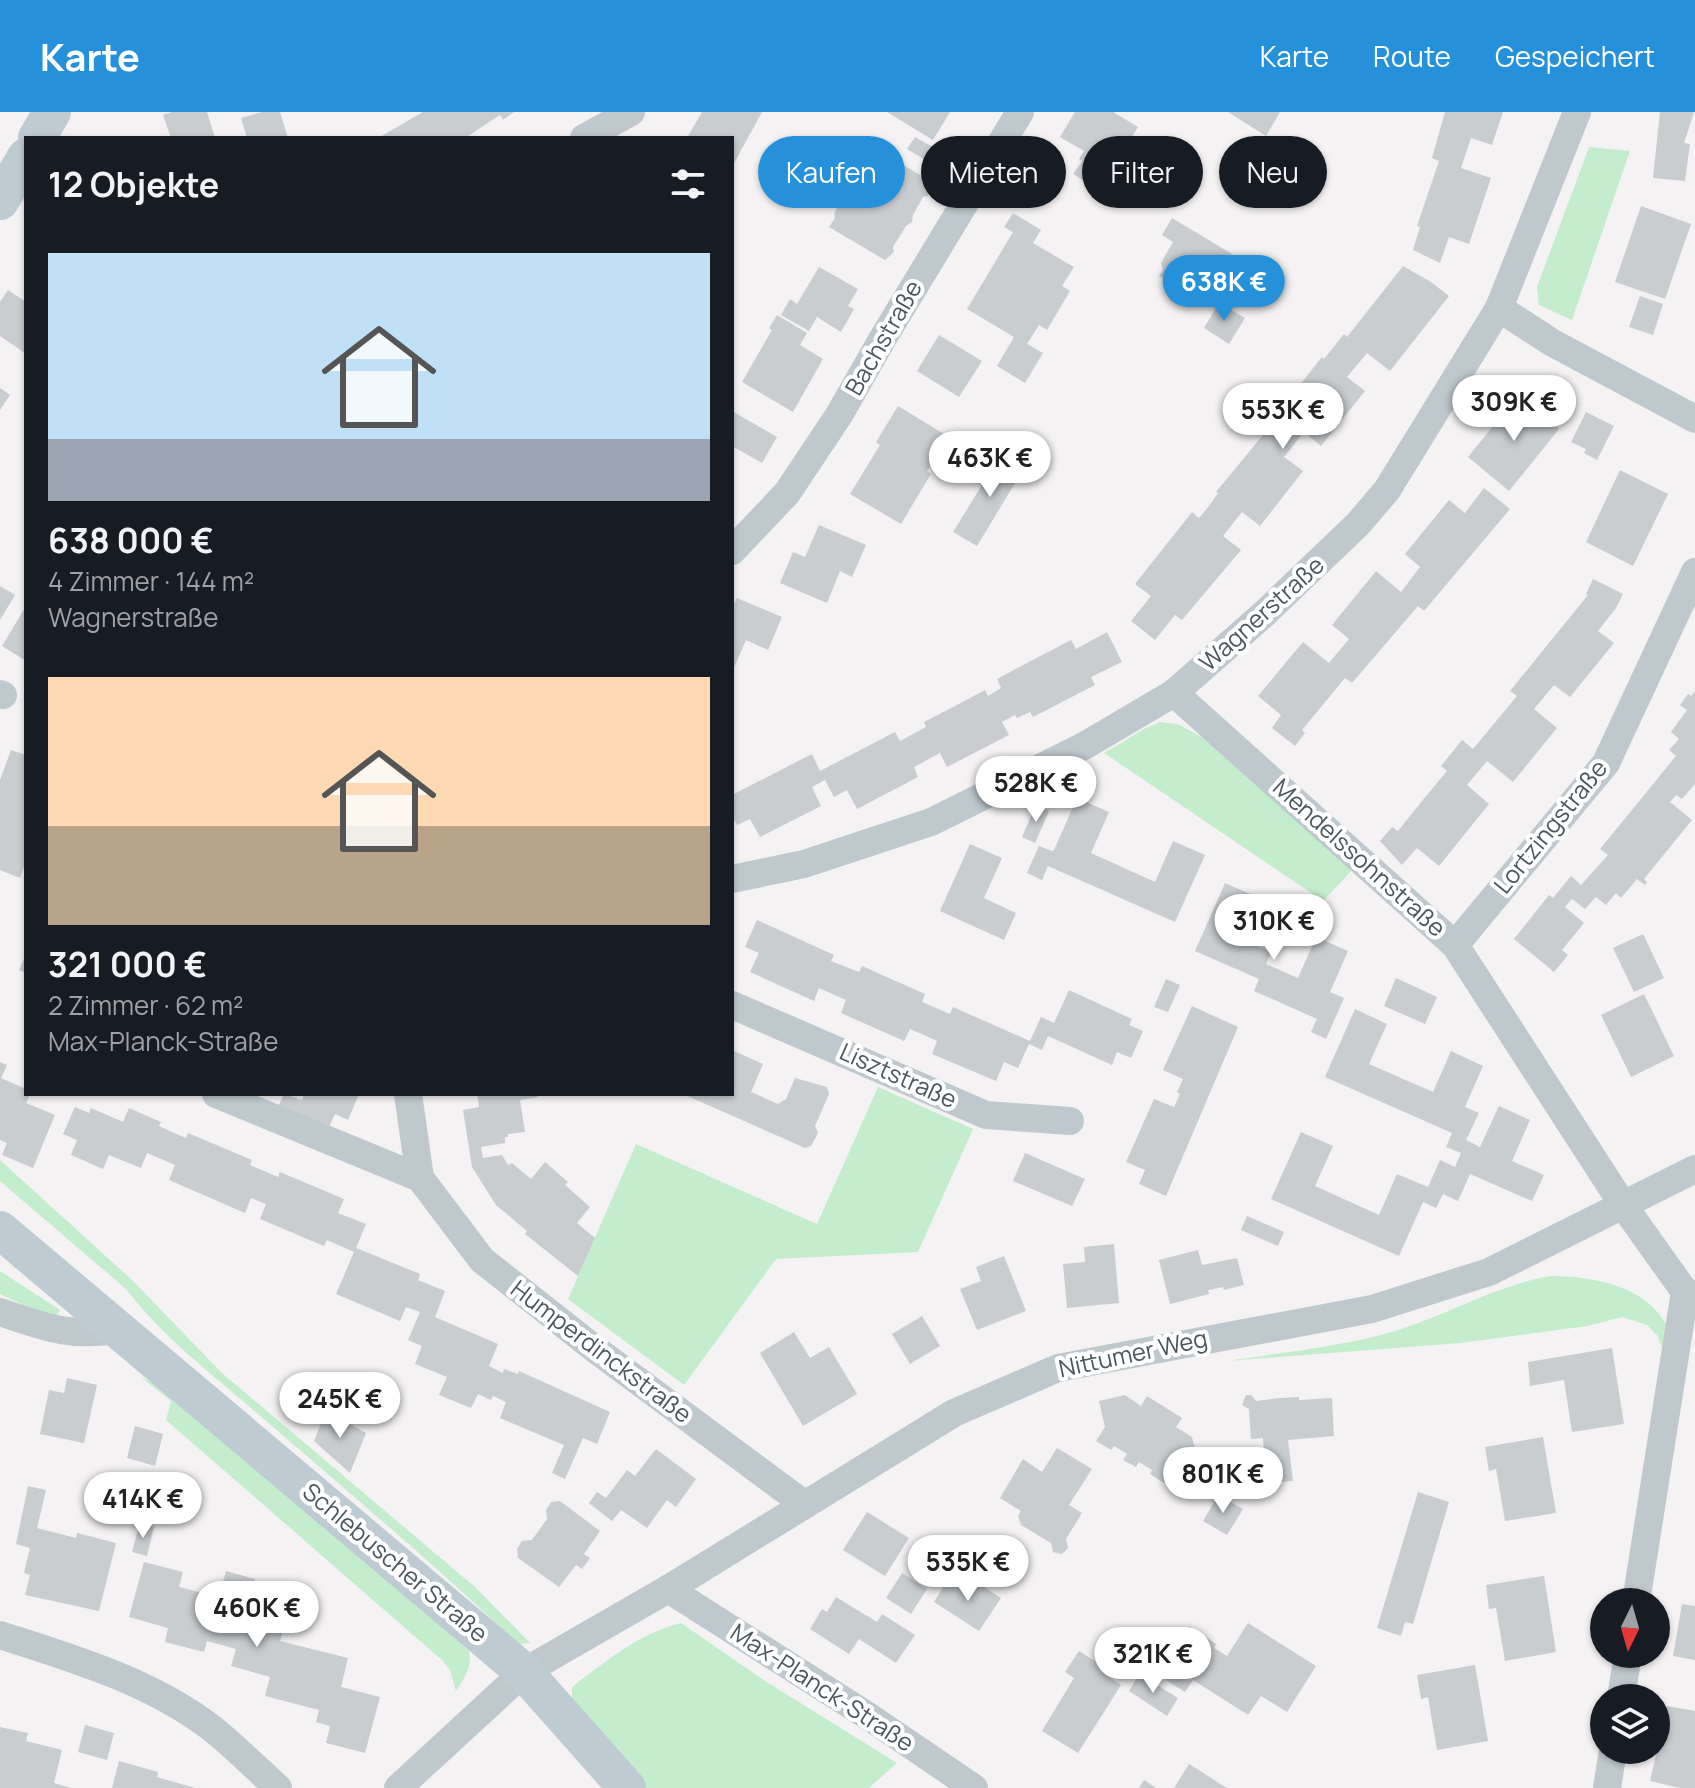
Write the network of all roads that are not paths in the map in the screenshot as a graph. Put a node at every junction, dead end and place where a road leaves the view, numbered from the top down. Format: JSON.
{"nodes":[{"id":1,"x":52,"y":112,"type":"edge"},
{"id":2,"x":631,"y":112,"type":"edge"},
{"id":3,"x":1020,"y":112,"type":"edge"},
{"id":4,"x":1577,"y":112,"type":"edge"},
{"id":5,"x":38,"y":136,"type":"edge"},
{"id":6,"x":588,"y":136,"type":"edge"},
{"id":7,"x":24,"y":160,"type":"edge"},
{"id":8,"x":0,"y":201,"type":"edge"},
{"id":9,"x":1499,"y":308,"type":"junction"},
{"id":10,"x":1695,"y":419,"type":"edge"},
{"id":11,"x":734,"y":549,"type":"edge"},
{"id":12,"x":1695,"y":572,"type":"edge"},
{"id":13,"x":1174,"y":693,"type":"junction"},
{"id":14,"x":734,"y":879,"type":"edge"},
{"id":15,"x":1455,"y":945,"type":"junction"},
{"id":16,"x":734,"y":1006,"type":"edge"},
{"id":17,"x":221,"y":1096,"type":"edge"},
{"id":18,"x":408,"y":1096,"type":"edge"},
{"id":19,"x":1070,"y":1121,"type":"dead end"},
{"id":20,"x":1695,"y":1169,"type":"edge"},
{"id":21,"x":420,"y":1178,"type":"junction"},
{"id":22,"x":1623,"y":1205,"type":"junction"},
{"id":23,"x":0,"y":1230,"type":"edge"},
{"id":24,"x":1690,"y":1293,"type":"edge"},
{"id":25,"x":0,"y":1312,"type":"edge"},
{"id":26,"x":120,"y":1330,"type":"junction"},
{"id":27,"x":804,"y":1504,"type":"junction"},
{"id":28,"x":1638,"y":1588,"type":"edge"},
{"id":29,"x":668,"y":1589,"type":"junction"},
{"id":30,"x":0,"y":1635,"type":"edge"},
{"id":31,"x":524,"y":1672,"type":"junction"},
{"id":32,"x":1611,"y":1764,"type":"edge"},
{"id":33,"x":278,"y":1788,"type":"edge"},
{"id":34,"x":398,"y":1788,"type":"edge"},
{"id":35,"x":627,"y":1788,"type":"edge"},
{"id":36,"x":974,"y":1788,"type":"edge"},
{"id":37,"x":1607,"y":1788,"type":"edge"}],
"edges":[{"from":1,"to":5,"type":"main road"},
{"from":2,"to":6,"type":"street"},
{"from":3,"to":11,"type":"street","name":"Bachstraße"},
{"from":4,"to":9,"type":"street","name":"Wagnerstraße"},
{"from":7,"to":8,"type":"main road"},
{"from":9,"to":10,"type":"street"},
{"from":9,"to":13,"type":"street","name":"Wagnerstraße"},
{"from":12,"to":15,"type":"street","name":"Lortzingstraße"},
{"from":13,"to":14,"type":"street","name":"Wagnerstraße"},
{"from":13,"to":15,"type":"street","name":"Mendelssohnstraße"},
{"from":15,"to":22,"type":"street","name":"Mendelssohnstraße"},
{"from":16,"to":19,"type":"street","name":"Lisztstraße"},
{"from":17,"to":21,"type":"street"},
{"from":18,"to":21,"type":"street","name":"Humperdinckstraße"},
{"from":20,"to":22,"type":"street","name":"Nittumer Weg"},
{"from":21,"to":27,"type":"street","name":"Humperdinckstraße"},
{"from":22,"to":24,"type":"street","name":"Mendelssohnstraße"},
{"from":22,"to":27,"type":"street","name":"Nittumer Weg"},
{"from":23,"to":26,"type":"main road","name":"Schlebuscher Straße"},
{"from":24,"to":28,"type":"street"},
{"from":25,"to":26,"type":"street"},
{"from":26,"to":31,"type":"main road","name":"Schlebuscher Straße"},
{"from":27,"to":29,"type":"street","name":"Nittumer Weg"},
{"from":29,"to":31,"type":"street","name":"Nittumer Weg"},
{"from":29,"to":36,"type":"street","name":"Max-Planck-Straße"},
{"from":30,"to":33,"type":"street"},
{"from":31,"to":34,"type":"street","name":"Nittumer Weg"},
{"from":31,"to":35,"type":"main road","name":"Schlebuscher Straße"},
{"from":32,"to":37,"type":"street"}]}
